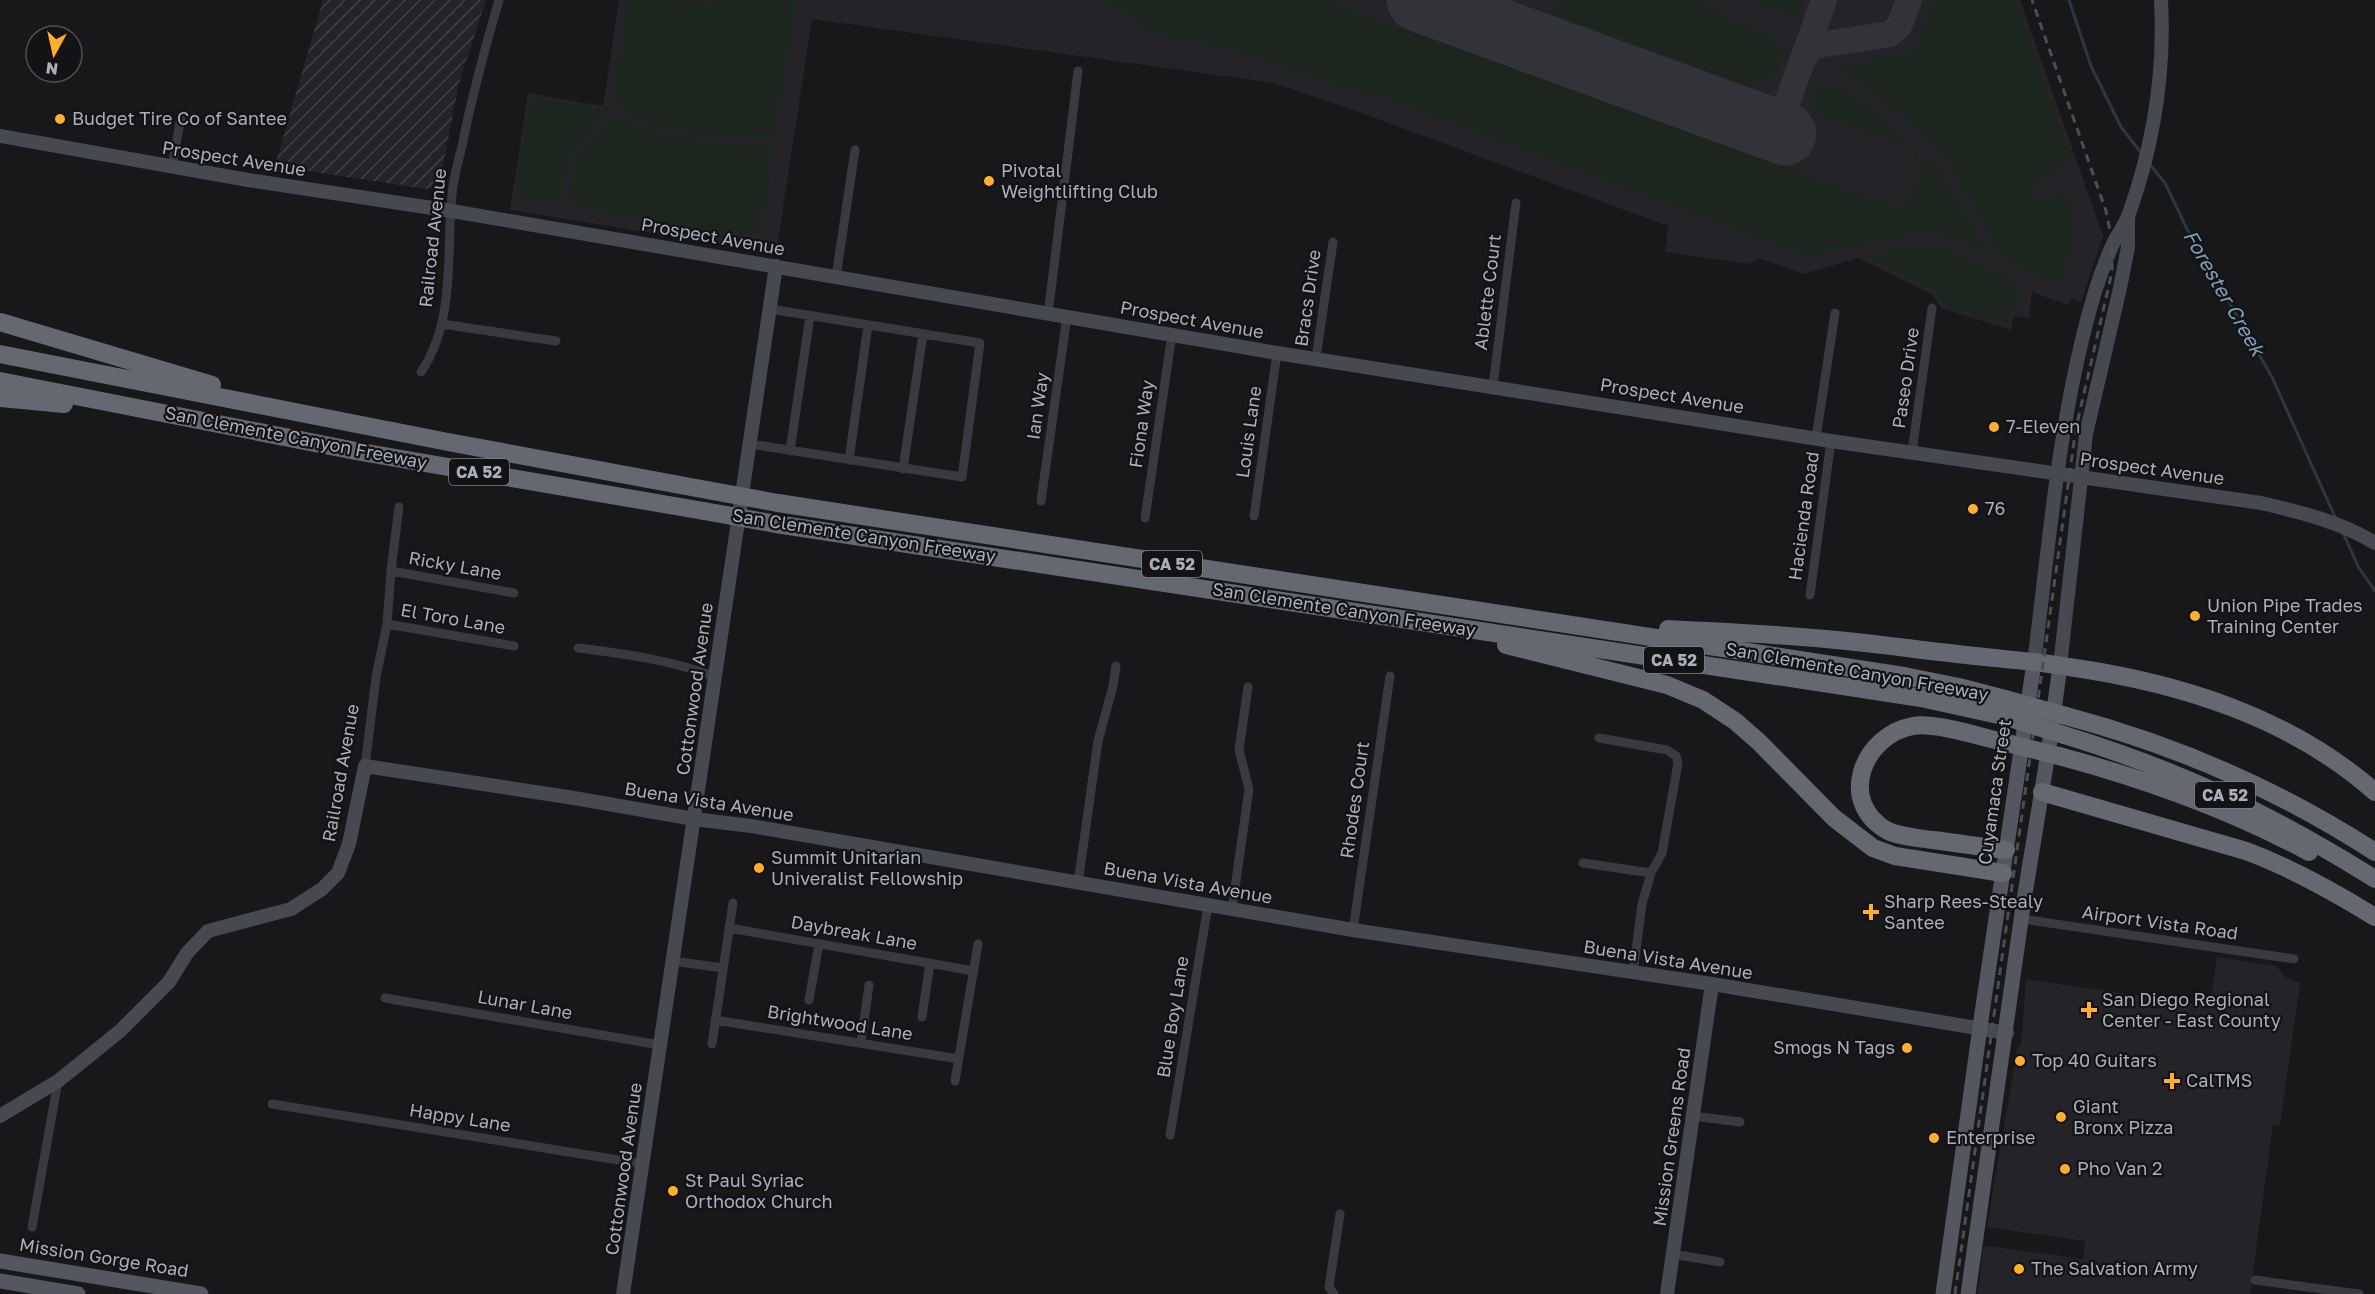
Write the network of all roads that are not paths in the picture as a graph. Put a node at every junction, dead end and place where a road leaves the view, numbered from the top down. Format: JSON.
{"nodes":[{"id":1,"x":499,"y":0,"type":"edge"},
{"id":2,"x":2161,"y":0,"type":"edge"},
{"id":3,"x":1078,"y":72,"type":"dead end"},
{"id":4,"x":181,"y":117,"type":"dead end"},
{"id":5,"x":0,"y":136,"type":"edge"},
{"id":6,"x":855,"y":150,"type":"dead end"},
{"id":7,"x":172,"y":167,"type":"junction"},
{"id":8,"x":1516,"y":203,"type":"dead end"},
{"id":9,"x":452,"y":211,"type":"junction"},
{"id":10,"x":2128,"y":216,"type":"junction"},
{"id":11,"x":1333,"y":242,"type":"dead end"},
{"id":12,"x":776,"y":267,"type":"junction"},
{"id":13,"x":836,"y":277,"type":"junction"},
{"id":14,"x":1932,"y":308,"type":"dead end"},
{"id":15,"x":770,"y":309,"type":"junction"},
{"id":16,"x":1835,"y":313,"type":"dead end"},
{"id":17,"x":810,"y":315,"type":"junction"},
{"id":18,"x":1048,"y":315,"type":"junction"},
{"id":19,"x":1067,"y":316,"type":"junction"},
{"id":20,"x":0,"y":322,"type":"edge"},
{"id":21,"x":442,"y":324,"type":"junction"},
{"id":22,"x":868,"y":325,"type":"junction"},
{"id":23,"x":923,"y":334,"type":"junction"},
{"id":24,"x":1172,"y":334,"type":"junction"},
{"id":25,"x":556,"y":342,"type":"dead end"},
{"id":26,"x":1277,"y":353,"type":"junction"},
{"id":27,"x":0,"y":354,"type":"edge"},
{"id":28,"x":1316,"y":358,"type":"junction"},
{"id":29,"x":421,"y":372,"type":"dead end"},
{"id":30,"x":0,"y":381,"type":"edge"},
{"id":31,"x":1493,"y":386,"type":"junction"},
{"id":32,"x":0,"y":398,"type":"edge"},
{"id":33,"x":158,"y":412,"type":"junction"},
{"id":34,"x":318,"y":416,"type":"junction"},
{"id":35,"x":1816,"y":438,"type":"junction"},
{"id":36,"x":1831,"y":441,"type":"junction"},
{"id":37,"x":750,"y":444,"type":"junction"},
{"id":38,"x":790,"y":451,"type":"junction"},
{"id":39,"x":1912,"y":452,"type":"junction"},
{"id":40,"x":849,"y":460,"type":"junction"},
{"id":41,"x":903,"y":469,"type":"junction"},
{"id":42,"x":2058,"y":474,"type":"junction"},
{"id":43,"x":2081,"y":477,"type":"junction"},
{"id":44,"x":1041,"y":501,"type":"dead end"},
{"id":45,"x":399,"y":507,"type":"dead end"},
{"id":46,"x":1254,"y":516,"type":"dead end"},
{"id":47,"x":1145,"y":518,"type":"dead end"},
{"id":48,"x":2375,"y":543,"type":"edge"},
{"id":49,"x":391,"y":571,"type":"junction"},
{"id":50,"x":514,"y":593,"type":"dead end"},
{"id":51,"x":1810,"y":595,"type":"dead end"},
{"id":52,"x":1343,"y":610,"type":"junction"},
{"id":53,"x":387,"y":624,"type":"junction"},
{"id":54,"x":1568,"y":624,"type":"junction"},
{"id":55,"x":514,"y":646,"type":"dead end"},
{"id":56,"x":579,"y":648,"type":"dead end"},
{"id":57,"x":2034,"y":663,"type":"junction"},
{"id":58,"x":1116,"y":666,"type":"dead end"},
{"id":59,"x":2060,"y":666,"type":"junction"},
{"id":60,"x":1390,"y":676,"type":"dead end"},
{"id":61,"x":715,"y":677,"type":"junction"},
{"id":62,"x":1248,"y":687,"type":"dead end"},
{"id":63,"x":2004,"y":708,"type":"junction"},
{"id":64,"x":1599,"y":738,"type":"dead end"},
{"id":65,"x":365,"y":766,"type":"junction"},
{"id":66,"x":2042,"y":792,"type":"junction"},
{"id":67,"x":2375,"y":792,"type":"edge"},
{"id":68,"x":694,"y":819,"type":"junction"},
{"id":69,"x":2006,"y":850,"type":"junction"},
{"id":70,"x":2375,"y":852,"type":"edge"},
{"id":71,"x":1583,"y":863,"type":"dead end"},
{"id":72,"x":1652,"y":873,"type":"junction"},
{"id":73,"x":2003,"y":873,"type":"junction"},
{"id":74,"x":2375,"y":879,"type":"edge"},
{"id":75,"x":1078,"y":883,"type":"junction"},
{"id":76,"x":2375,"y":890,"type":"edge"},
{"id":77,"x":733,"y":903,"type":"dead end"},
{"id":78,"x":1208,"y":904,"type":"junction"},
{"id":79,"x":1232,"y":909,"type":"junction"},
{"id":80,"x":2375,"y":918,"type":"edge"},
{"id":81,"x":2022,"y":919,"type":"junction"},
{"id":82,"x":729,"y":928,"type":"junction"},
{"id":83,"x":1353,"y":930,"type":"junction"},
{"id":84,"x":819,"y":944,"type":"junction"},
{"id":85,"x":978,"y":944,"type":"dead end"},
{"id":86,"x":2294,"y":959,"type":"dead end"},
{"id":87,"x":673,"y":961,"type":"junction"},
{"id":88,"x":930,"y":963,"type":"junction"},
{"id":89,"x":723,"y":968,"type":"junction"},
{"id":90,"x":974,"y":971,"type":"junction"},
{"id":91,"x":1633,"y":972,"type":"junction"},
{"id":92,"x":1712,"y":984,"type":"junction"},
{"id":93,"x":869,"y":986,"type":"dead end"},
{"id":94,"x":384,"y":998,"type":"dead end"},
{"id":95,"x":809,"y":1000,"type":"dead end"},
{"id":96,"x":922,"y":1017,"type":"dead end"},
{"id":97,"x":715,"y":1020,"type":"junction"},
{"id":98,"x":1980,"y":1029,"type":"junction"},
{"id":99,"x":2007,"y":1033,"type":"junction"},
{"id":100,"x":861,"y":1043,"type":"junction"},
{"id":101,"x":712,"y":1044,"type":"dead end"},
{"id":102,"x":660,"y":1045,"type":"junction"},
{"id":103,"x":959,"y":1059,"type":"junction"},
{"id":104,"x":58,"y":1081,"type":"junction"},
{"id":105,"x":955,"y":1081,"type":"dead end"},
{"id":106,"x":272,"y":1104,"type":"dead end"},
{"id":107,"x":0,"y":1116,"type":"edge"},
{"id":108,"x":1693,"y":1116,"type":"junction"},
{"id":109,"x":1740,"y":1122,"type":"dead end"},
{"id":110,"x":1170,"y":1135,"type":"dead end"},
{"id":111,"x":643,"y":1164,"type":"junction"},
{"id":112,"x":1340,"y":1214,"type":"dead end"},
{"id":113,"x":32,"y":1227,"type":"dead end"},
{"id":114,"x":1673,"y":1254,"type":"junction"},
{"id":115,"x":0,"y":1261,"type":"edge"},
{"id":116,"x":1720,"y":1262,"type":"dead end"},
{"id":117,"x":2255,"y":1281,"type":"dead end"},
{"id":118,"x":7,"y":1285,"type":"edge"},
{"id":119,"x":165,"y":1291,"type":"edge"},
{"id":120,"x":78,"y":1294,"type":"edge"},
{"id":121,"x":201,"y":1294,"type":"edge"},
{"id":122,"x":624,"y":1294,"type":"edge"},
{"id":123,"x":1334,"y":1294,"type":"edge"},
{"id":124,"x":1667,"y":1294,"type":"edge"},
{"id":125,"x":1943,"y":1294,"type":"edge"},
{"id":126,"x":1968,"y":1294,"type":"edge"},
{"id":127,"x":2359,"y":1294,"type":"edge"}],
"edges":[{"from":1,"to":9,"type":"street","name":"Railroad Avenue"},
{"from":2,"to":10,"type":"main road"},
{"from":3,"to":18,"type":"street"},
{"from":4,"to":7,"type":"street"},
{"from":5,"to":7,"type":"main road","name":"Prospect Avenue"},
{"from":6,"to":13,"type":"street"},
{"from":7,"to":9,"type":"main road","name":"Prospect Avenue"},
{"from":8,"to":31,"type":"street","name":"Ablette Court"},
{"from":9,"to":12,"type":"main road","name":"Prospect Avenue"},
{"from":9,"to":21,"type":"street","name":"Railroad Avenue"},
{"from":10,"to":42,"type":"main road","name":"Cuyamaca Street"},
{"from":10,"to":43,"type":"main road"},
{"from":11,"to":28,"type":"street","name":"Bracs Drive"},
{"from":12,"to":13,"type":"main road","name":"Prospect Avenue"},
{"from":12,"to":15,"type":"main road","name":"Cottonwood Avenue"},
{"from":13,"to":18,"type":"main road","name":"Prospect Avenue"},
{"from":14,"to":39,"type":"street","name":"Paseo Drive"},
{"from":15,"to":17,"type":"street"},
{"from":15,"to":37,"type":"main road","name":"Cottonwood Avenue"},
{"from":16,"to":35,"type":"street","name":"Hacienda Road"},
{"from":17,"to":22,"type":"street"},
{"from":17,"to":38,"type":"street"},
{"from":18,"to":19,"type":"main road","name":"Prospect Avenue"},
{"from":19,"to":24,"type":"main road","name":"Prospect Avenue"},
{"from":19,"to":44,"type":"street","name":"Ian Way"},
{"from":20,"to":34,"type":"highway"},
{"from":21,"to":25,"type":"street"},
{"from":21,"to":29,"type":"street","name":"Railroad Avenue"},
{"from":22,"to":23,"type":"street"},
{"from":22,"to":40,"type":"street"},
{"from":23,"to":41,"type":"street"},
{"from":23,"to":41,"type":"street"},
{"from":24,"to":26,"type":"main road","name":"Prospect Avenue"},
{"from":24,"to":47,"type":"street","name":"Fiona Way"},
{"from":26,"to":28,"type":"main road","name":"Prospect Avenue"},
{"from":26,"to":46,"type":"street","name":"Louis Lane"},
{"from":27,"to":34,"type":"highway","name":"San Clemente Canyon Freeway","number":"CA 52"},
{"from":28,"to":31,"type":"main road","name":"Prospect Avenue"},
{"from":30,"to":33,"type":"highway","name":"San Clemente Canyon Freeway","number":"CA 52"},
{"from":31,"to":35,"type":"main road","name":"Prospect Avenue"},
{"from":32,"to":33,"type":"highway"},
{"from":33,"to":52,"type":"highway","name":"San Clemente Canyon Freeway","number":"CA 52","bridge":true},
{"from":34,"to":54,"type":"highway","name":"San Clemente Canyon Freeway","number":"CA 52","bridge":true},
{"from":35,"to":36,"type":"main road","name":"Prospect Avenue"},
{"from":36,"to":39,"type":"main road","name":"Prospect Avenue"},
{"from":36,"to":51,"type":"street","name":"Hacienda Road"},
{"from":37,"to":38,"type":"street"},
{"from":37,"to":61,"type":"main road","name":"Cottonwood Avenue"},
{"from":38,"to":40,"type":"street"},
{"from":39,"to":42,"type":"main road","name":"Prospect Avenue"},
{"from":40,"to":41,"type":"street"},
{"from":42,"to":43,"type":"main road","name":"Prospect Avenue"},
{"from":42,"to":57,"type":"main road","name":"Cuyamaca Street"},
{"from":43,"to":48,"type":"main road","name":"Prospect Avenue"},
{"from":43,"to":59,"type":"main road"},
{"from":45,"to":49,"type":"street","name":"Railroad Avenue"},
{"from":49,"to":50,"type":"street","name":"Ricky Lane"},
{"from":49,"to":53,"type":"street","name":"Railroad Avenue"},
{"from":52,"to":63,"type":"highway","name":"San Clemente Canyon Freeway","number":"CA 52"},
{"from":52,"to":73,"type":"highway"},
{"from":53,"to":55,"type":"street","name":"El Toro Lane"},
{"from":53,"to":65,"type":"street","name":"Railroad Avenue"},
{"from":54,"to":57,"type":"highway"},
{"from":54,"to":63,"type":"highway","name":"San Clemente Canyon Freeway","number":"CA 52"},
{"from":56,"to":61,"type":"street"},
{"from":57,"to":59,"type":"highway"},
{"from":57,"to":69,"type":"main road","name":"Cuyamaca Street"},
{"from":58,"to":75,"type":"street"},
{"from":59,"to":66,"type":"main road"},
{"from":59,"to":67,"type":"highway"},
{"from":60,"to":83,"type":"street","name":"Rhodes Court"},
{"from":61,"to":68,"type":"main road","name":"Cottonwood Avenue"},
{"from":62,"to":79,"type":"street"},
{"from":63,"to":70,"type":"highway","name":"San Clemente Canyon Freeway","number":"CA 52","bridge":true},
{"from":63,"to":74,"type":"highway","name":"San Clemente Canyon Freeway","number":"CA 52","bridge":true},
{"from":64,"to":72,"type":"street"},
{"from":65,"to":68,"type":"main road","name":"Buena Vista Avenue"},
{"from":65,"to":104,"type":"main road","name":"Railroad Avenue"},
{"from":66,"to":80,"type":"highway"},
{"from":66,"to":81,"type":"main road"},
{"from":68,"to":75,"type":"main road","name":"Buena Vista Avenue"},
{"from":68,"to":87,"type":"main road","name":"Cottonwood Avenue"},
{"from":69,"to":73,"type":"main road","name":"Cuyamaca Street"},
{"from":69,"to":76,"type":"highway","bridge":true},
{"from":71,"to":72,"type":"street"},
{"from":72,"to":91,"type":"street"},
{"from":73,"to":98,"type":"main road","name":"Cuyamaca Street"},
{"from":75,"to":78,"type":"main road","name":"Buena Vista Avenue"},
{"from":77,"to":82,"type":"street"},
{"from":78,"to":79,"type":"main road","name":"Buena Vista Avenue"},
{"from":78,"to":110,"type":"street","name":"Blue Boy Lane"},
{"from":79,"to":83,"type":"main road","name":"Buena Vista Avenue"},
{"from":81,"to":86,"type":"street","name":"Airport Vista Road"},
{"from":81,"to":99,"type":"main road"},
{"from":82,"to":84,"type":"street","name":"Daybreak Lane"},
{"from":82,"to":89,"type":"street"},
{"from":83,"to":91,"type":"main road","name":"Buena Vista Avenue"},
{"from":84,"to":88,"type":"street","name":"Daybreak Lane"},
{"from":84,"to":95,"type":"street"},
{"from":85,"to":90,"type":"street"},
{"from":87,"to":89,"type":"street"},
{"from":87,"to":102,"type":"main road","name":"Cottonwood Avenue"},
{"from":88,"to":90,"type":"street","name":"Daybreak Lane"},
{"from":88,"to":96,"type":"street"},
{"from":89,"to":97,"type":"street"},
{"from":90,"to":103,"type":"street"},
{"from":91,"to":92,"type":"main road","name":"Buena Vista Avenue"},
{"from":92,"to":98,"type":"main road","name":"Buena Vista Avenue"},
{"from":92,"to":108,"type":"main road","name":"Mission Greens Road"},
{"from":93,"to":100,"type":"street"},
{"from":94,"to":102,"type":"street","name":"Lunar Lane"},
{"from":97,"to":100,"type":"street","name":"Brightwood Lane"},
{"from":97,"to":101,"type":"street"},
{"from":98,"to":99,"type":"main road","name":"Buena Vista Avenue"},
{"from":98,"to":125,"type":"main road","name":"Cuyamaca Street"},
{"from":99,"to":126,"type":"main road"},
{"from":100,"to":103,"type":"street","name":"Brightwood Lane"},
{"from":102,"to":111,"type":"main road","name":"Cottonwood Avenue"},
{"from":103,"to":105,"type":"street"},
{"from":104,"to":107,"type":"main road","name":"Railroad Avenue"},
{"from":104,"to":113,"type":"street"},
{"from":106,"to":111,"type":"street","name":"Happy Lane"},
{"from":108,"to":109,"type":"street"},
{"from":108,"to":114,"type":"main road","name":"Mission Greens Road"},
{"from":111,"to":122,"type":"main road","name":"Cottonwood Avenue"},
{"from":112,"to":123,"type":"street"},
{"from":114,"to":116,"type":"street"},
{"from":114,"to":124,"type":"main road","name":"Mission Greens Road"},
{"from":115,"to":119,"type":"main road","name":"Mission Gorge Road"},
{"from":117,"to":127,"type":"street"},
{"from":118,"to":120,"type":"main road"},
{"from":119,"to":121,"type":"main road","name":"Mission Gorge Road"}]}
